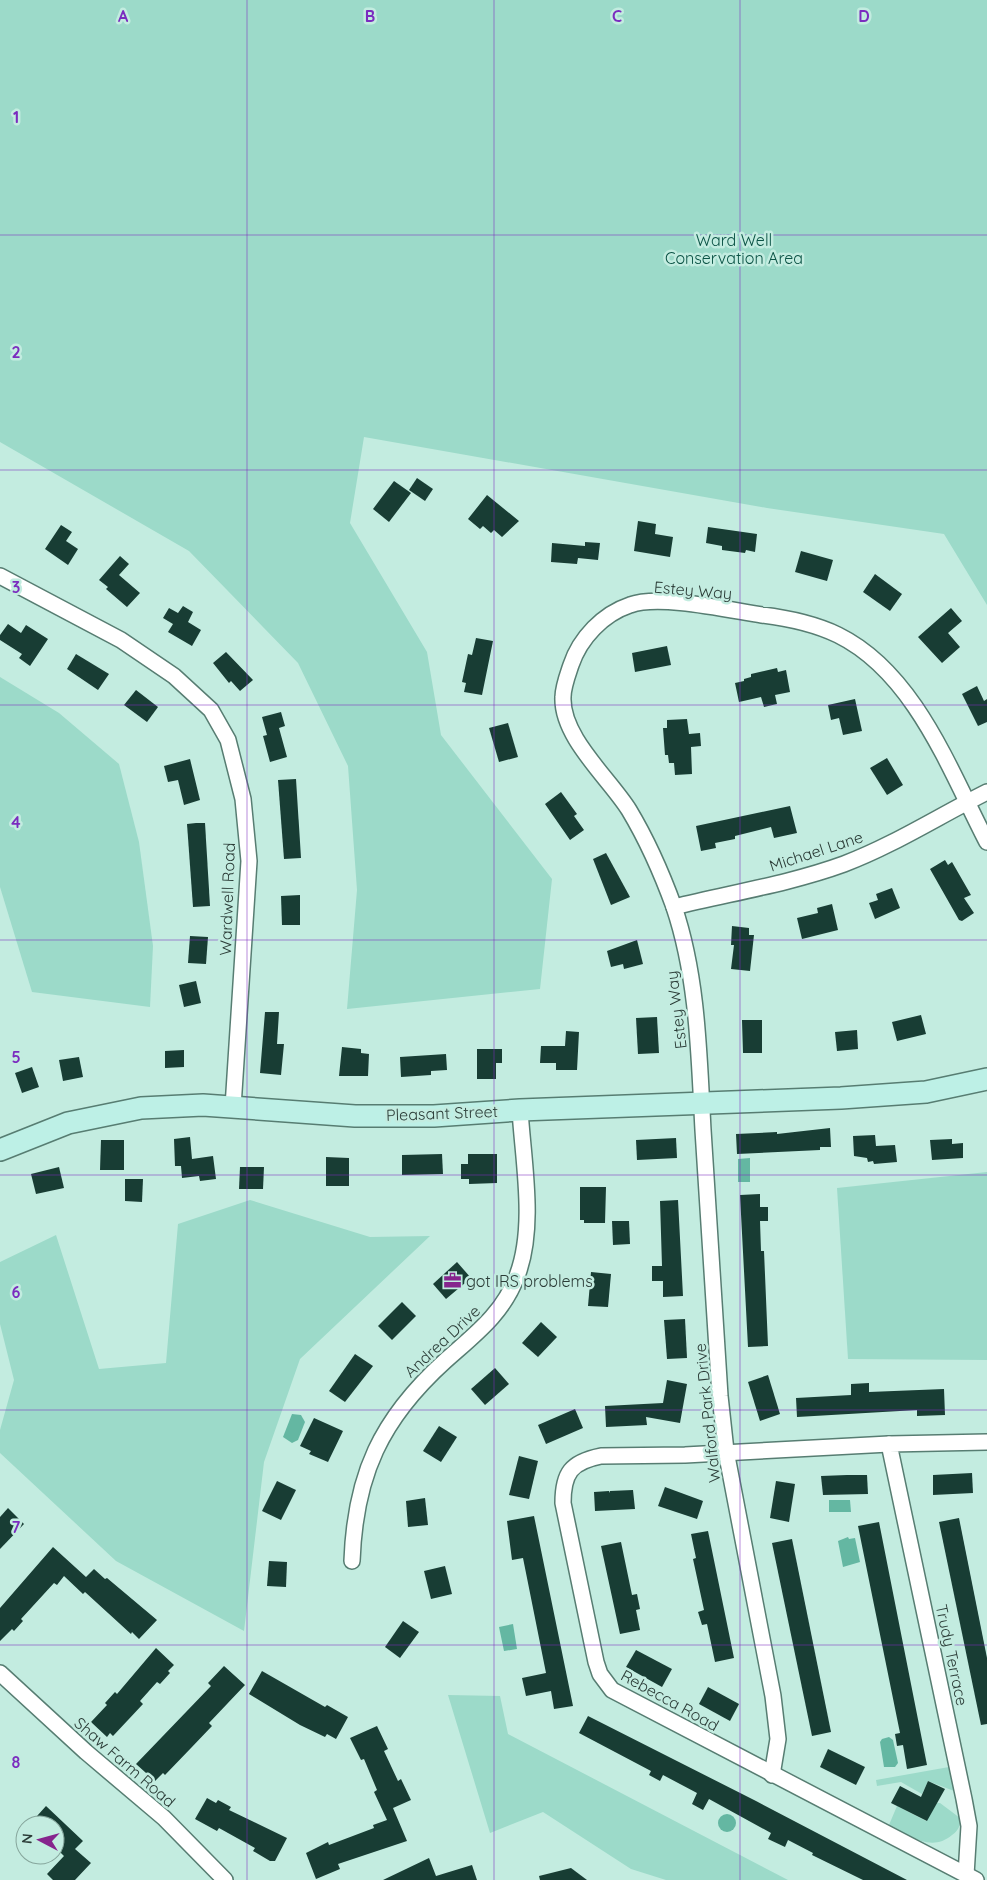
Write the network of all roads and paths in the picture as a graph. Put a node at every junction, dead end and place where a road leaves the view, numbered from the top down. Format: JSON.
{"nodes":[{"id":1,"x":0,"y":576,"type":"edge"},
{"id":2,"x":987,"y":792,"type":"edge"},
{"id":3,"x":966,"y":803,"type":"junction"},
{"id":4,"x":987,"y":842,"type":"edge"},
{"id":5,"x":674,"y":907,"type":"junction"},
{"id":6,"x":987,"y":1079,"type":"edge"},
{"id":7,"x":702,"y":1102,"type":"junction"},
{"id":8,"x":233,"y":1106,"type":"junction"},
{"id":9,"x":520,"y":1110,"type":"junction"},
{"id":10,"x":0,"y":1150,"type":"edge"},
{"id":11,"x":987,"y":1442,"type":"edge"},
{"id":12,"x":889,"y":1444,"type":"junction"},
{"id":13,"x":726,"y":1451,"type":"junction"},
{"id":14,"x":352,"y":1561,"type":"dead end"},
{"id":15,"x":0,"y":1672,"type":"edge"},
{"id":16,"x":772,"y":1775,"type":"junction"},
{"id":17,"x":971,"y":1878,"type":"edge"},
{"id":18,"x":225,"y":1880,"type":"edge"}],
"edges":[{"from":1,"to":8,"type":"street","name":"Wardwell Road"},
{"from":2,"to":3,"type":"street","name":"Michael Lane"},
{"from":3,"to":4,"type":"street","name":"Estey Way"},
{"from":3,"to":5,"type":"street","name":"Michael Lane"},
{"from":3,"to":5,"type":"street","name":"Estey Way"},
{"from":5,"to":7,"type":"street","name":"Estey Way"},
{"from":6,"to":7,"type":"main road","name":"Pleasant Street"},
{"from":7,"to":9,"type":"main road","name":"Pleasant Street"},
{"from":7,"to":13,"type":"street","name":"Walford Park Drive"},
{"from":8,"to":9,"type":"main road","name":"Pleasant Street"},
{"from":8,"to":10,"type":"main road","name":"Pleasant Street"},
{"from":9,"to":14,"type":"street","name":"Andrea Drive"},
{"from":11,"to":12,"type":"street"},
{"from":12,"to":13,"type":"street"},
{"from":12,"to":17,"type":"street","name":"Trudy Terrace"},
{"from":13,"to":16,"type":"street","name":"Walford Park Drive"},
{"from":13,"to":16,"type":"street","name":"Rebecca Road"},
{"from":15,"to":18,"type":"street","name":"Shaw Farm Road"},
{"from":16,"to":17,"type":"street","name":"Rebecca Road"}]}
